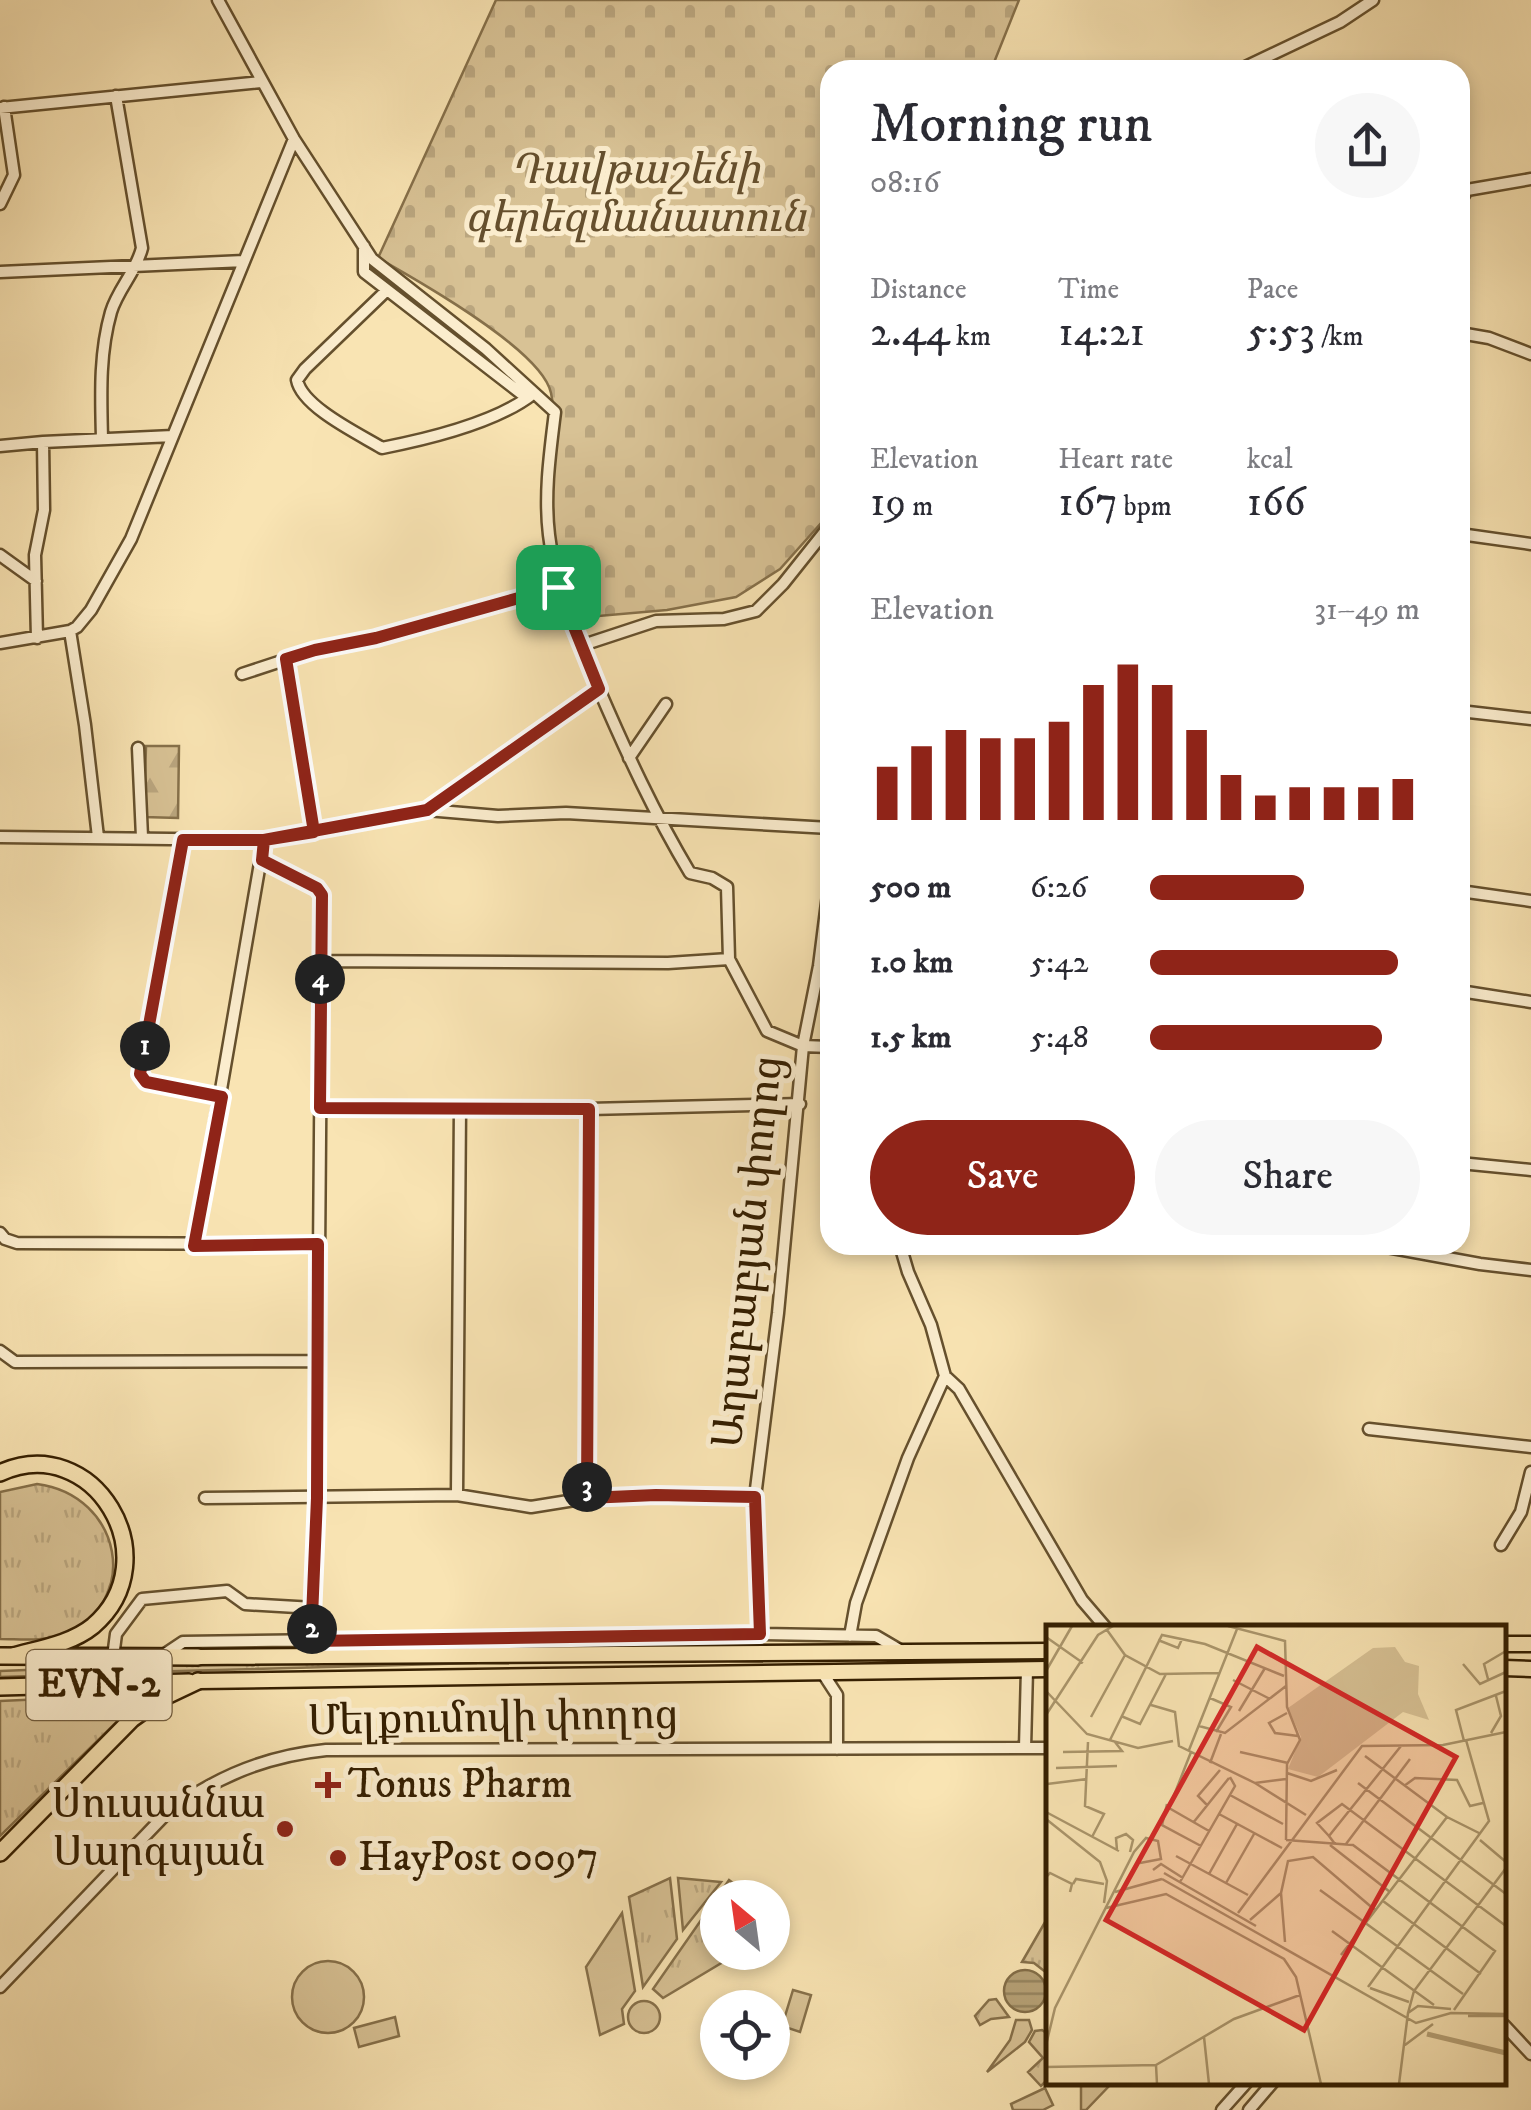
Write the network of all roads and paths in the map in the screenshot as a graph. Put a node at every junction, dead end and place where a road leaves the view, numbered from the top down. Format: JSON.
{"nodes":[{"id":1,"x":218,"y":0,"type":"edge"},
{"id":2,"x":1373,"y":0,"type":"edge"},
{"id":3,"x":1260,"y":60,"type":"edge"},
{"id":4,"x":261,"y":82,"type":"junction"},
{"id":5,"x":116,"y":96,"type":"junction"},
{"id":6,"x":2,"y":107,"type":"edge"},
{"id":7,"x":294,"y":139,"type":"junction"},
{"id":8,"x":1531,"y":179,"type":"edge"},
{"id":9,"x":1470,"y":189,"type":"edge"},
{"id":10,"x":0,"y":204,"type":"edge"},
{"id":11,"x":364,"y":246,"type":"junction"},
{"id":12,"x":244,"y":262,"type":"junction"},
{"id":13,"x":138,"y":266,"type":"junction"},
{"id":14,"x":0,"y":272,"type":"edge"},
{"id":15,"x":386,"y":291,"type":"junction"},
{"id":16,"x":1470,"y":335,"type":"edge"},
{"id":17,"x":1531,"y":354,"type":"edge"},
{"id":18,"x":530,"y":396,"type":"junction"},
{"id":19,"x":173,"y":436,"type":"junction"},
{"id":20,"x":102,"y":439,"type":"junction"},
{"id":21,"x":42,"y":442,"type":"junction"},
{"id":22,"x":0,"y":446,"type":"edge"},
{"id":23,"x":1470,"y":535,"type":"edge"},
{"id":24,"x":820,"y":538,"type":"edge"},
{"id":25,"x":1531,"y":544,"type":"edge"},
{"id":26,"x":0,"y":556,"type":"edge"},
{"id":27,"x":36,"y":581,"type":"junction"},
{"id":28,"x":558,"y":587,"type":"junction"},
{"id":29,"x":70,"y":631,"type":"junction"},
{"id":30,"x":37,"y":638,"type":"junction"},
{"id":31,"x":0,"y":644,"type":"edge"},
{"id":32,"x":580,"y":646,"type":"junction"},
{"id":33,"x":286,"y":659,"type":"junction"},
{"id":34,"x":242,"y":674,"type":"dead end"},
{"id":35,"x":599,"y":689,"type":"junction"},
{"id":36,"x":666,"y":704,"type":"dead end"},
{"id":37,"x":1470,"y":713,"type":"edge"},
{"id":38,"x":1531,"y":719,"type":"edge"},
{"id":39,"x":138,"y":748,"type":"dead end"},
{"id":40,"x":628,"y":758,"type":"junction"},
{"id":41,"x":427,"y":810,"type":"junction"},
{"id":42,"x":657,"y":818,"type":"junction"},
{"id":43,"x":820,"y":827,"type":"edge"},
{"id":44,"x":314,"y":832,"type":"junction"},
{"id":45,"x":0,"y":837,"type":"edge"},
{"id":46,"x":98,"y":837,"type":"junction"},
{"id":47,"x":142,"y":838,"type":"junction"},
{"id":48,"x":183,"y":840,"type":"junction"},
{"id":49,"x":264,"y":840,"type":"junction"},
{"id":50,"x":262,"y":860,"type":"junction"},
{"id":51,"x":1470,"y":892,"type":"edge"},
{"id":52,"x":1531,"y":901,"type":"edge"},
{"id":53,"x":820,"y":958,"type":"edge"},
{"id":54,"x":728,"y":959,"type":"junction"},
{"id":55,"x":320,"y":962,"type":"junction"},
{"id":56,"x":1470,"y":993,"type":"edge"},
{"id":57,"x":1531,"y":1002,"type":"edge"},
{"id":58,"x":803,"y":1046,"type":"junction"},
{"id":59,"x":820,"y":1047,"type":"edge"},
{"id":60,"x":222,"y":1097,"type":"junction"},
{"id":61,"x":800,"y":1104,"type":"junction"},
{"id":62,"x":460,"y":1107,"type":"junction"},
{"id":63,"x":320,"y":1108,"type":"junction"},
{"id":64,"x":589,"y":1109,"type":"junction"},
{"id":65,"x":1470,"y":1163,"type":"edge"},
{"id":66,"x":1531,"y":1170,"type":"edge"},
{"id":67,"x":0,"y":1233,"type":"edge"},
{"id":68,"x":318,"y":1244,"type":"junction"},
{"id":69,"x":194,"y":1246,"type":"junction"},
{"id":70,"x":903,"y":1255,"type":"edge"},
{"id":71,"x":1431,"y":1255,"type":"edge"},
{"id":72,"x":1531,"y":1270,"type":"edge"},
{"id":73,"x":0,"y":1351,"type":"edge"},
{"id":74,"x":316,"y":1360,"type":"junction"},
{"id":75,"x":945,"y":1376,"type":"junction"},
{"id":76,"x":1369,"y":1430,"type":"dead end"},
{"id":77,"x":1531,"y":1447,"type":"edge"},
{"id":78,"x":1531,"y":1472,"type":"edge"},
{"id":79,"x":0,"y":1474,"type":"edge"},
{"id":80,"x":457,"y":1495,"type":"junction"},
{"id":81,"x":755,"y":1497,"type":"junction"},
{"id":82,"x":204,"y":1498,"type":"dead end"},
{"id":83,"x":317,"y":1498,"type":"junction"},
{"id":84,"x":587,"y":1498,"type":"junction"},
{"id":85,"x":1501,"y":1546,"type":"dead end"},
{"id":86,"x":314,"y":1608,"type":"junction"},
{"id":87,"x":1103,"y":1625,"type":"edge"},
{"id":88,"x":760,"y":1634,"type":"junction"},
{"id":89,"x":850,"y":1636,"type":"junction"},
{"id":90,"x":311,"y":1641,"type":"junction"},
{"id":91,"x":1046,"y":1651,"type":"edge"},
{"id":92,"x":498,"y":1653,"type":"junction"},
{"id":93,"x":906,"y":1654,"type":"junction"},
{"id":94,"x":6,"y":1656,"type":"edge"},
{"id":95,"x":161,"y":1657,"type":"junction"},
{"id":96,"x":198,"y":1657,"type":"joint"},
{"id":97,"x":113,"y":1658,"type":"junction"},
{"id":98,"x":1026,"y":1668,"type":"junction"},
{"id":99,"x":1046,"y":1668,"type":"edge"},
{"id":100,"x":1506,"y":1668,"type":"edge"},
{"id":101,"x":1531,"y":1669,"type":"edge"},
{"id":102,"x":822,"y":1672,"type":"junction"},
{"id":103,"x":497,"y":1677,"type":"junction"},
{"id":104,"x":198,"y":1682,"type":"junction"},
{"id":105,"x":0,"y":1687,"type":"edge"},
{"id":106,"x":837,"y":1748,"type":"junction"},
{"id":107,"x":1024,"y":1748,"type":"junction"},
{"id":108,"x":1046,"y":1748,"type":"edge"},
{"id":109,"x":0,"y":1853,"type":"edge"},
{"id":110,"x":17,"y":1965,"type":"junction"},
{"id":111,"x":0,"y":1976,"type":"edge"},
{"id":112,"x":0,"y":1987,"type":"edge"},
{"id":113,"x":1506,"y":2027,"type":"edge"},
{"id":114,"x":1531,"y":2054,"type":"edge"},
{"id":115,"x":1243,"y":2085,"type":"edge"},
{"id":116,"x":1270,"y":2085,"type":"edge"},
{"id":117,"x":1222,"y":2110,"type":"edge"},
{"id":118,"x":1249,"y":2110,"type":"edge"}],
"edges":[{"from":1,"to":4,"type":"street"},
{"from":2,"to":3,"type":"street"},
{"from":4,"to":5,"type":"street"},
{"from":4,"to":7,"type":"street"},
{"from":5,"to":6,"type":"street"},
{"from":5,"to":13,"type":"street"},
{"from":6,"to":10,"type":"street"},
{"from":7,"to":11,"type":"street"},
{"from":7,"to":12,"type":"street"},
{"from":8,"to":9,"type":"street"},
{"from":11,"to":15,"type":"street"},
{"from":11,"to":18,"type":"street"},
{"from":12,"to":13,"type":"street"},
{"from":12,"to":19,"type":"street"},
{"from":13,"to":14,"type":"street"},
{"from":13,"to":20,"type":"street"},
{"from":15,"to":18,"type":"street"},
{"from":15,"to":18,"type":"street"},
{"from":16,"to":17,"type":"street"},
{"from":18,"to":28,"type":"street"},
{"from":19,"to":20,"type":"street"},
{"from":19,"to":29,"type":"street"},
{"from":20,"to":21,"type":"street"},
{"from":21,"to":22,"type":"street"},
{"from":21,"to":27,"type":"street"},
{"from":23,"to":25,"type":"street"},
{"from":24,"to":32,"type":"street"},
{"from":26,"to":27,"type":"street"},
{"from":27,"to":30,"type":"street"},
{"from":28,"to":32,"type":"street"},
{"from":28,"to":33,"type":"street"},
{"from":29,"to":30,"type":"street"},
{"from":29,"to":46,"type":"street"},
{"from":30,"to":31,"type":"street"},
{"from":32,"to":35,"type":"street"},
{"from":33,"to":34,"type":"street"},
{"from":33,"to":44,"type":"street"},
{"from":35,"to":40,"type":"street"},
{"from":35,"to":41,"type":"street"},
{"from":36,"to":40,"type":"street"},
{"from":37,"to":38,"type":"street"},
{"from":39,"to":47,"type":"street"},
{"from":40,"to":42,"type":"street"},
{"from":41,"to":42,"type":"street"},
{"from":41,"to":44,"type":"street"},
{"from":42,"to":43,"type":"street"},
{"from":42,"to":54,"type":"street"},
{"from":44,"to":49,"type":"street"},
{"from":45,"to":46,"type":"street"},
{"from":46,"to":47,"type":"street"},
{"from":47,"to":48,"type":"street"},
{"from":48,"to":49,"type":"street"},
{"from":48,"to":60,"type":"street"},
{"from":49,"to":50,"type":"street"},
{"from":50,"to":55,"type":"street","name":"Մելքումովի փողոց"},
{"from":50,"to":60,"type":"street"},
{"from":51,"to":52,"type":"street"},
{"from":53,"to":58,"type":"street","name":"Աղաբաբյան փողոց"},
{"from":54,"to":55,"type":"street"},
{"from":54,"to":58,"type":"street"},
{"from":55,"to":63,"type":"street","name":"Մելքումովի փողոց"},
{"from":56,"to":57,"type":"street"},
{"from":58,"to":59,"type":"street"},
{"from":58,"to":61,"type":"street","name":"Աղաբաբյան փողոց"},
{"from":60,"to":69,"type":"street"},
{"from":61,"to":64,"type":"street"},
{"from":61,"to":81,"type":"street","name":"Աղաբաբյան փողոց"},
{"from":62,"to":63,"type":"street"},
{"from":62,"to":64,"type":"street"},
{"from":62,"to":80,"type":"street"},
{"from":63,"to":68,"type":"street","name":"Մելքումովի փողոց"},
{"from":64,"to":84,"type":"street"},
{"from":65,"to":66,"type":"street"},
{"from":67,"to":69,"type":"street"},
{"from":68,"to":69,"type":"street"},
{"from":68,"to":74,"type":"street","name":"Մելքումովի փողոց"},
{"from":70,"to":75,"type":"street"},
{"from":71,"to":72,"type":"street"},
{"from":73,"to":74,"type":"street"},
{"from":74,"to":83,"type":"street","name":"Մելքումովի փողոց"},
{"from":75,"to":87,"type":"street"},
{"from":75,"to":89,"type":"street"},
{"from":76,"to":77,"type":"street"},
{"from":78,"to":85,"type":"street"},
{"from":79,"to":94,"type":"highway"},
{"from":80,"to":83,"type":"street"},
{"from":80,"to":84,"type":"street"},
{"from":81,"to":84,"type":"street"},
{"from":81,"to":88,"type":"street","name":"Աղաբաբյան փողոց"},
{"from":82,"to":83,"type":"street"},
{"from":83,"to":86,"type":"street","name":"Մելքումովի փողոց"},
{"from":86,"to":90,"type":"street","name":"Մելքումովի փողոց"},
{"from":86,"to":97,"type":"street"},
{"from":88,"to":89,"type":"street"},
{"from":88,"to":90,"type":"street"},
{"from":89,"to":93,"type":"street"},
{"from":90,"to":95,"type":"street"},
{"from":91,"to":93,"type":"main road","number":"EVN-2"},
{"from":92,"to":93,"type":"main road","number":"EVN-2"},
{"from":92,"to":96,"type":"main road","number":"EVN-2"},
{"from":92,"to":103,"type":"main road"},
{"from":94,"to":97,"type":"highway","number":"EVN-2"},
{"from":95,"to":96,"type":"highway","number":"EVN-2"},
{"from":95,"to":97,"type":"highway","number":"EVN-2"},
{"from":98,"to":99,"type":"main road","number":"EVN-2"},
{"from":98,"to":102,"type":"main road","number":"EVN-2"},
{"from":98,"to":107,"type":"street"},
{"from":100,"to":101,"type":"main road"},
{"from":102,"to":103,"type":"main road","number":"EVN-2"},
{"from":102,"to":106,"type":"street"},
{"from":103,"to":104,"type":"main road","number":"EVN-2"},
{"from":104,"to":105,"type":"highway","number":"EVN-2"},
{"from":104,"to":109,"type":"highway"},
{"from":106,"to":107,"type":"street","name":"Մելքումովի փողոց"},
{"from":106,"to":110,"type":"street","name":"Մելքումովի փողոց"},
{"from":107,"to":108,"type":"street","name":"Մելքումովի փողոց"},
{"from":110,"to":111,"type":"street","name":"Մելքումովի փողոց"},
{"from":110,"to":112,"type":"street","name":"Մելքումովի փողոց"},
{"from":113,"to":114,"type":"street"},
{"from":115,"to":117,"type":"street"},
{"from":116,"to":118,"type":"street"}]}
